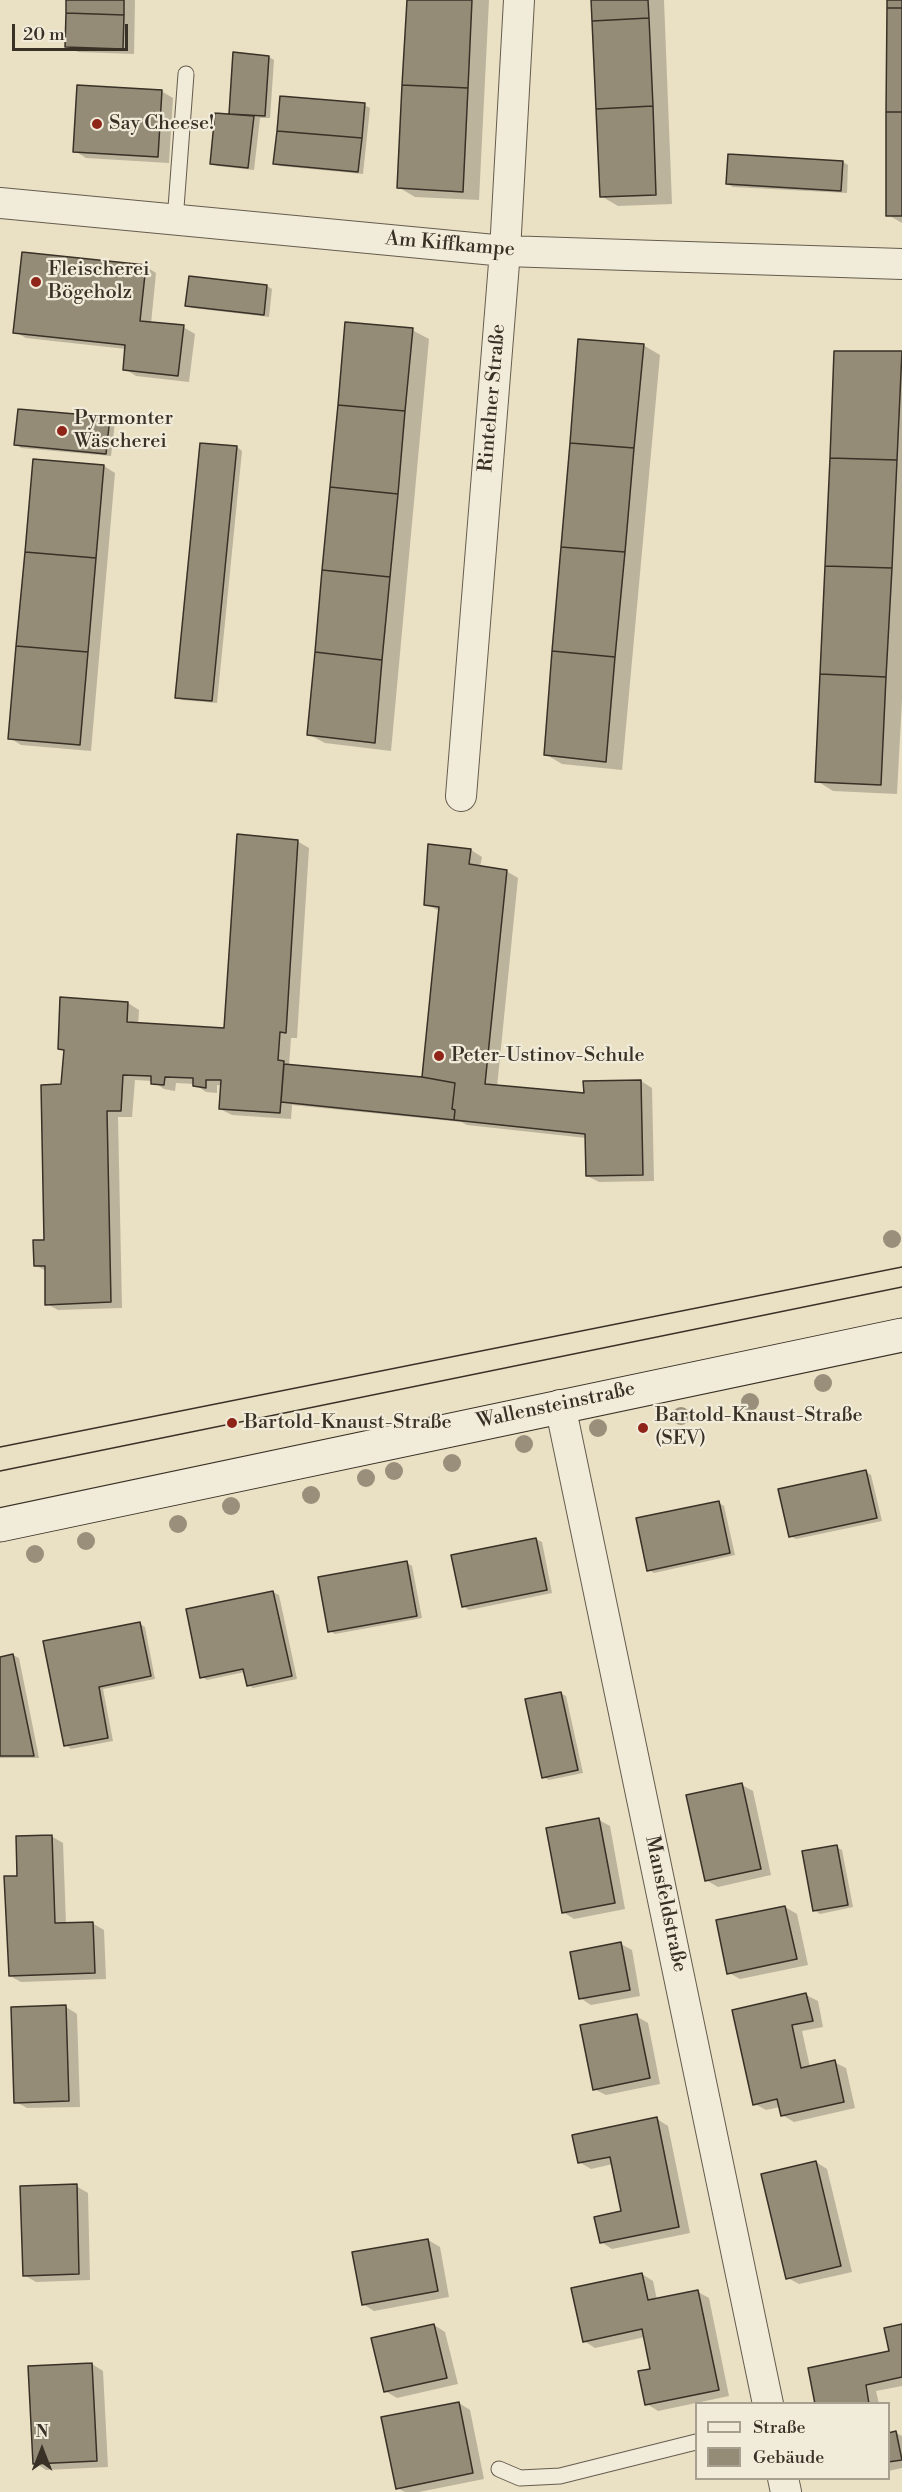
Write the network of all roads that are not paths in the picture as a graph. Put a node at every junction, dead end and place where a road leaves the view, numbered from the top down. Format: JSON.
{"nodes":[{"id":1,"x":519,"y":0,"type":"edge"},
{"id":2,"x":186,"y":74,"type":"dead end"},
{"id":3,"x":0,"y":203,"type":"edge"},
{"id":4,"x":175,"y":221,"type":"junction"},
{"id":5,"x":505,"y":251,"type":"junction"},
{"id":6,"x":902,"y":264,"type":"edge"},
{"id":7,"x":461,"y":796,"type":"dead end"},
{"id":8,"x":902,"y":1335,"type":"edge"},
{"id":9,"x":560,"y":1405,"type":"junction"},
{"id":10,"x":0,"y":1525,"type":"edge"},
{"id":11,"x":768,"y":2402,"type":"edge"},
{"id":12,"x":695,"y":2442,"type":"edge"},
{"id":13,"x":499,"y":2469,"type":"dead end"}],
"edges":[{"from":1,"to":5,"type":"street","name":"Rintelner Straße"},
{"from":2,"to":4,"type":"lane"},
{"from":3,"to":4,"type":"street","name":"Am Kiffkampe"},
{"from":4,"to":5,"type":"street","name":"Am Kiffkampe"},
{"from":5,"to":6,"type":"street","name":"Am Kiffkampe"},
{"from":5,"to":7,"type":"street","name":"Rintelner Straße"},
{"from":8,"to":9,"type":"street","name":"Wallensteinstraße"},
{"from":9,"to":10,"type":"street","name":"Wallensteinstraße"},
{"from":9,"to":11,"type":"street","name":"Mansfeldstraße"},
{"from":12,"to":13,"type":"lane"}]}
